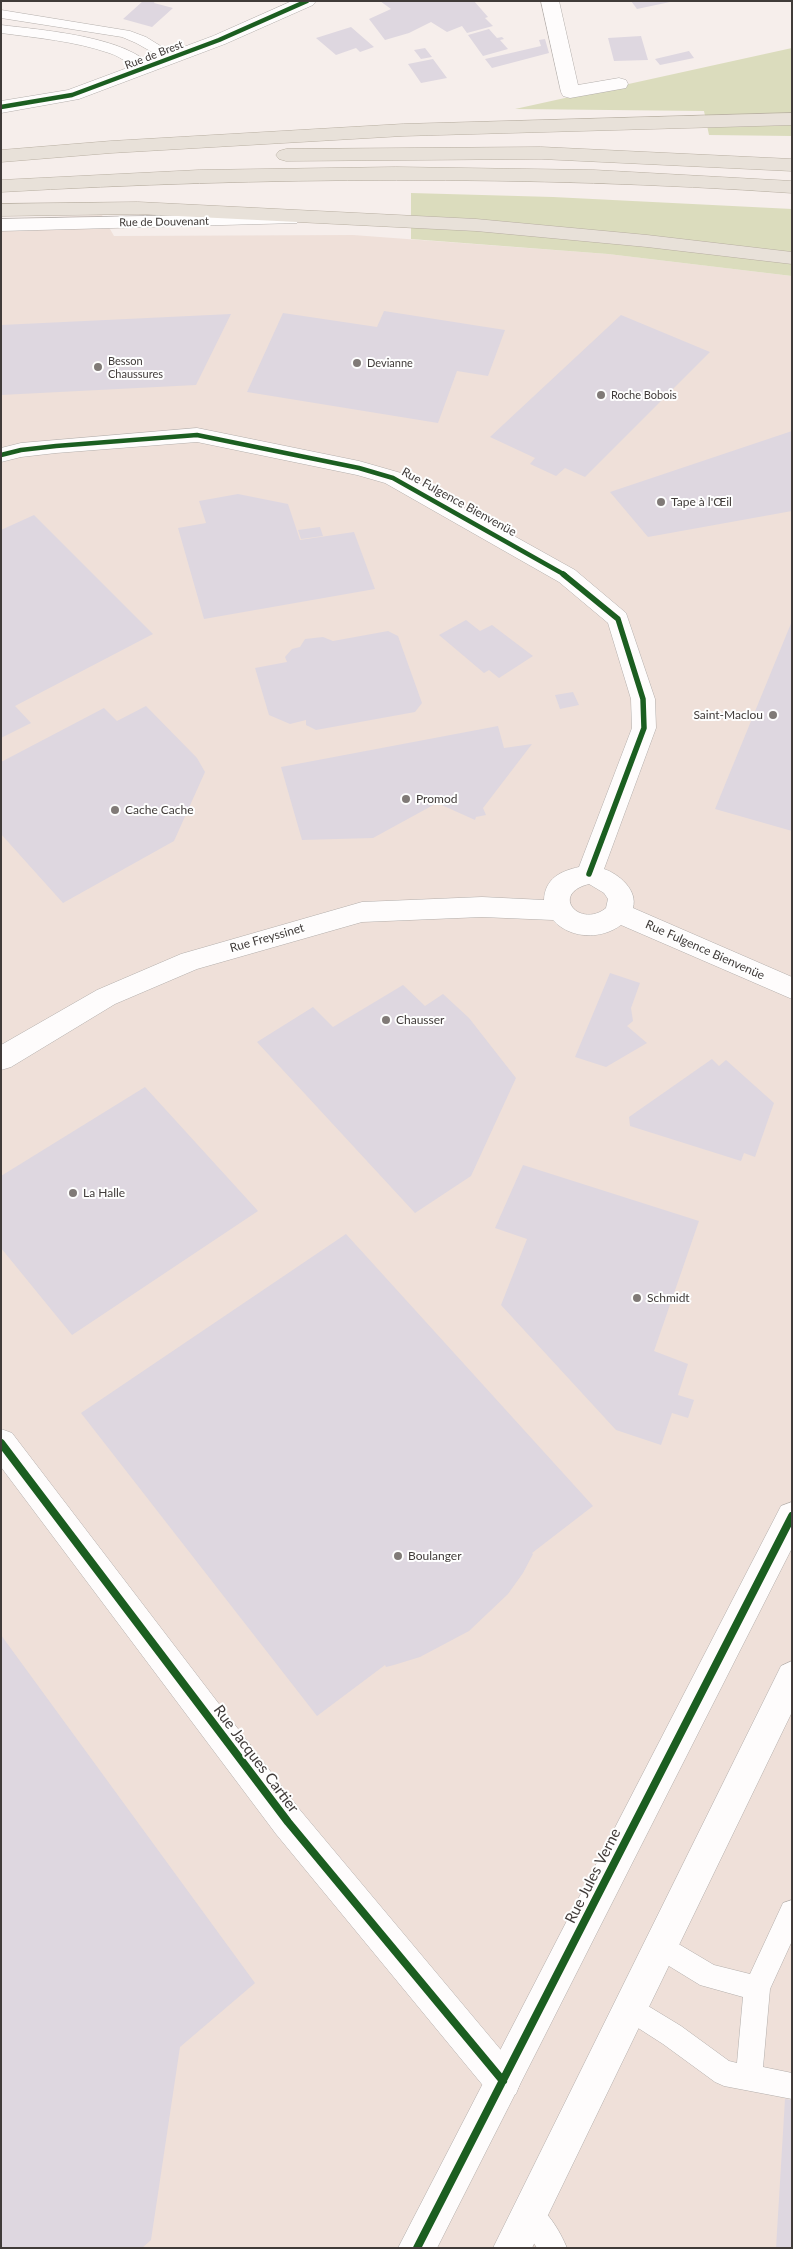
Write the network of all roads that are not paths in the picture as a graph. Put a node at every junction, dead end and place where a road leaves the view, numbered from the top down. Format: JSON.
{"nodes":[{"id":1,"x":307,"y":1,"type":"edge"},
{"id":2,"x":550,"y":1,"type":"edge"},
{"id":3,"x":1,"y":14,"type":"edge"},
{"id":4,"x":1,"y":29,"type":"edge"},
{"id":5,"x":173,"y":58,"type":"junction"},
{"id":6,"x":147,"y":69,"type":"junction"},
{"id":7,"x":619,"y":84,"type":"dead end"},
{"id":8,"x":1,"y":108,"type":"edge"},
{"id":9,"x":792,"y":119,"type":"edge"},
{"id":10,"x":1,"y":156,"type":"edge"},
{"id":11,"x":1,"y":165,"type":"edge"},
{"id":12,"x":792,"y":165,"type":"edge"},
{"id":13,"x":1,"y":186,"type":"edge"},
{"id":14,"x":792,"y":187,"type":"edge"},
{"id":15,"x":1,"y":210,"type":"edge"},
{"id":16,"x":326,"y":218,"type":"junction"},
{"id":17,"x":1,"y":225,"type":"edge"},
{"id":18,"x":792,"y":258,"type":"edge"},
{"id":19,"x":1,"y":455,"type":"edge"},
{"id":20,"x":588,"y":874,"type":"junction"},
{"id":21,"x":558,"y":910,"type":"junction"},
{"id":22,"x":617,"y":912,"type":"junction"},
{"id":23,"x":792,"y":989,"type":"edge"},
{"id":24,"x":1,"y":1059,"type":"edge"},
{"id":25,"x":1,"y":1443,"type":"edge"},
{"id":26,"x":792,"y":1516,"type":"edge"},
{"id":27,"x":792,"y":1677,"type":"edge"},
{"id":28,"x":792,"y":1912,"type":"edge"},
{"id":29,"x":660,"y":1946,"type":"junction"},
{"id":30,"x":757,"y":1988,"type":"junction"},
{"id":31,"x":630,"y":2008,"type":"junction"},
{"id":32,"x":749,"y":2077,"type":"junction"},
{"id":33,"x":502,"y":2081,"type":"junction"},
{"id":34,"x":792,"y":2086,"type":"edge"},
{"id":35,"x":529,"y":2213,"type":"junction"},
{"id":36,"x":417,"y":2248,"type":"edge"},
{"id":37,"x":512,"y":2248,"type":"edge"},
{"id":38,"x":554,"y":2248,"type":"edge"}],
"edges":[{"from":1,"to":5,"type":"street","name":"Rue de Brest"},
{"from":2,"to":7,"type":"street"},
{"from":3,"to":5,"type":"lane"},
{"from":4,"to":6,"type":"lane"},
{"from":5,"to":6,"type":"street","name":"Rue de Brest"},
{"from":6,"to":8,"type":"street","name":"Rue de Brest"},
{"from":9,"to":10,"type":"highway"},
{"from":11,"to":12,"type":"highway"},
{"from":13,"to":14,"type":"highway"},
{"from":15,"to":16,"type":"highway"},
{"from":16,"to":17,"type":"street","name":"Rue de Douvenant"},
{"from":16,"to":18,"type":"highway"},
{"from":19,"to":20,"type":"street","name":"Rue Fulgence Bienvenüe"},
{"from":20,"to":21,"type":"street"},
{"from":20,"to":22,"type":"street"},
{"from":21,"to":22,"type":"street"},
{"from":21,"to":24,"type":"street","name":"Rue Freyssinet"},
{"from":22,"to":23,"type":"street","name":"Rue Fulgence Bienvenüe"},
{"from":25,"to":33,"type":"street","name":"Rue Jacques Cartier"},
{"from":26,"to":33,"type":"street","name":"Rue Jules Verne"},
{"from":27,"to":29,"type":"street"},
{"from":28,"to":30,"type":"lane"},
{"from":29,"to":30,"type":"lane"},
{"from":29,"to":31,"type":"street"},
{"from":30,"to":32,"type":"lane"},
{"from":31,"to":32,"type":"lane"},
{"from":31,"to":35,"type":"street"},
{"from":32,"to":34,"type":"lane"},
{"from":33,"to":36,"type":"street","name":"Rue Jules Verne"},
{"from":35,"to":37,"type":"street"},
{"from":35,"to":38,"type":"lane"}]}
